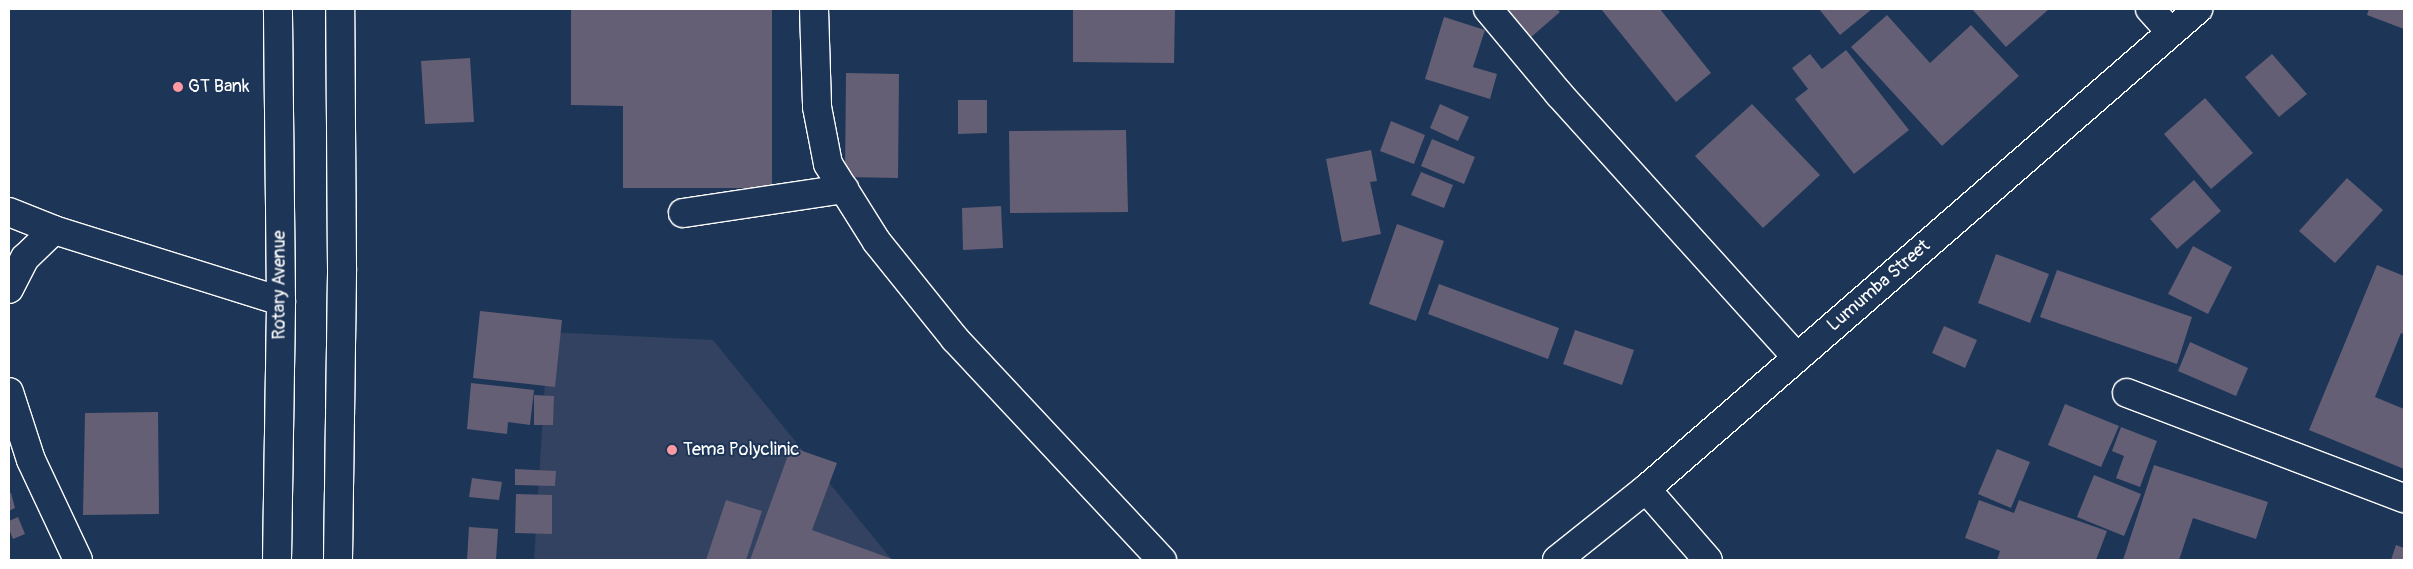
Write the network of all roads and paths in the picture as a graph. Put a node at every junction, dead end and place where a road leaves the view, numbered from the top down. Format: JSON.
{"nodes":[{"id":1,"x":278,"y":9,"type":"edge"},
{"id":2,"x":340,"y":9,"type":"edge"},
{"id":3,"x":814,"y":9,"type":"edge"},
{"id":4,"x":1488,"y":9,"type":"edge"},
{"id":5,"x":2150,"y":9,"type":"edge"},
{"id":6,"x":2198,"y":9,"type":"edge"},
{"id":7,"x":2171,"y":32,"type":"junction"},
{"id":8,"x":844,"y":189,"type":"junction"},
{"id":9,"x":9,"y":212,"type":"edge"},
{"id":10,"x":683,"y":213,"type":"dead end"},
{"id":11,"x":54,"y":230,"type":"junction"},
{"id":12,"x":9,"y":288,"type":"edge"},
{"id":13,"x":281,"y":301,"type":"junction"},
{"id":14,"x":1797,"y":357,"type":"junction"},
{"id":15,"x":9,"y":392,"type":"edge"},
{"id":16,"x":2127,"y":393,"type":"dead end"},
{"id":17,"x":1646,"y":489,"type":"junction"},
{"id":18,"x":2404,"y":498,"type":"edge"},
{"id":19,"x":78,"y":560,"type":"edge"},
{"id":20,"x":277,"y":560,"type":"edge"},
{"id":21,"x":338,"y":560,"type":"edge"},
{"id":22,"x":1162,"y":560,"type":"edge"},
{"id":23,"x":1557,"y":560,"type":"edge"},
{"id":24,"x":1708,"y":560,"type":"edge"}],
"edges":[{"from":1,"to":13,"type":"street","name":"Rotary Avenue"},
{"from":2,"to":21,"type":"street"},
{"from":3,"to":8,"type":"street"},
{"from":4,"to":14,"type":"street"},
{"from":5,"to":7,"type":"street"},
{"from":6,"to":7,"type":"street","name":"Lumumba Street"},
{"from":7,"to":14,"type":"street","name":"Lumumba Street"},
{"from":8,"to":10,"type":"street"},
{"from":8,"to":22,"type":"street"},
{"from":9,"to":11,"type":"street"},
{"from":11,"to":12,"type":"street"},
{"from":11,"to":13,"type":"street"},
{"from":13,"to":20,"type":"street","name":"Rotary Avenue"},
{"from":14,"to":17,"type":"street","name":"Lumumba Street"},
{"from":15,"to":19,"type":"street"},
{"from":16,"to":18,"type":"street"},
{"from":17,"to":23,"type":"street","name":"Lumumba Street"},
{"from":17,"to":24,"type":"street"}]}
